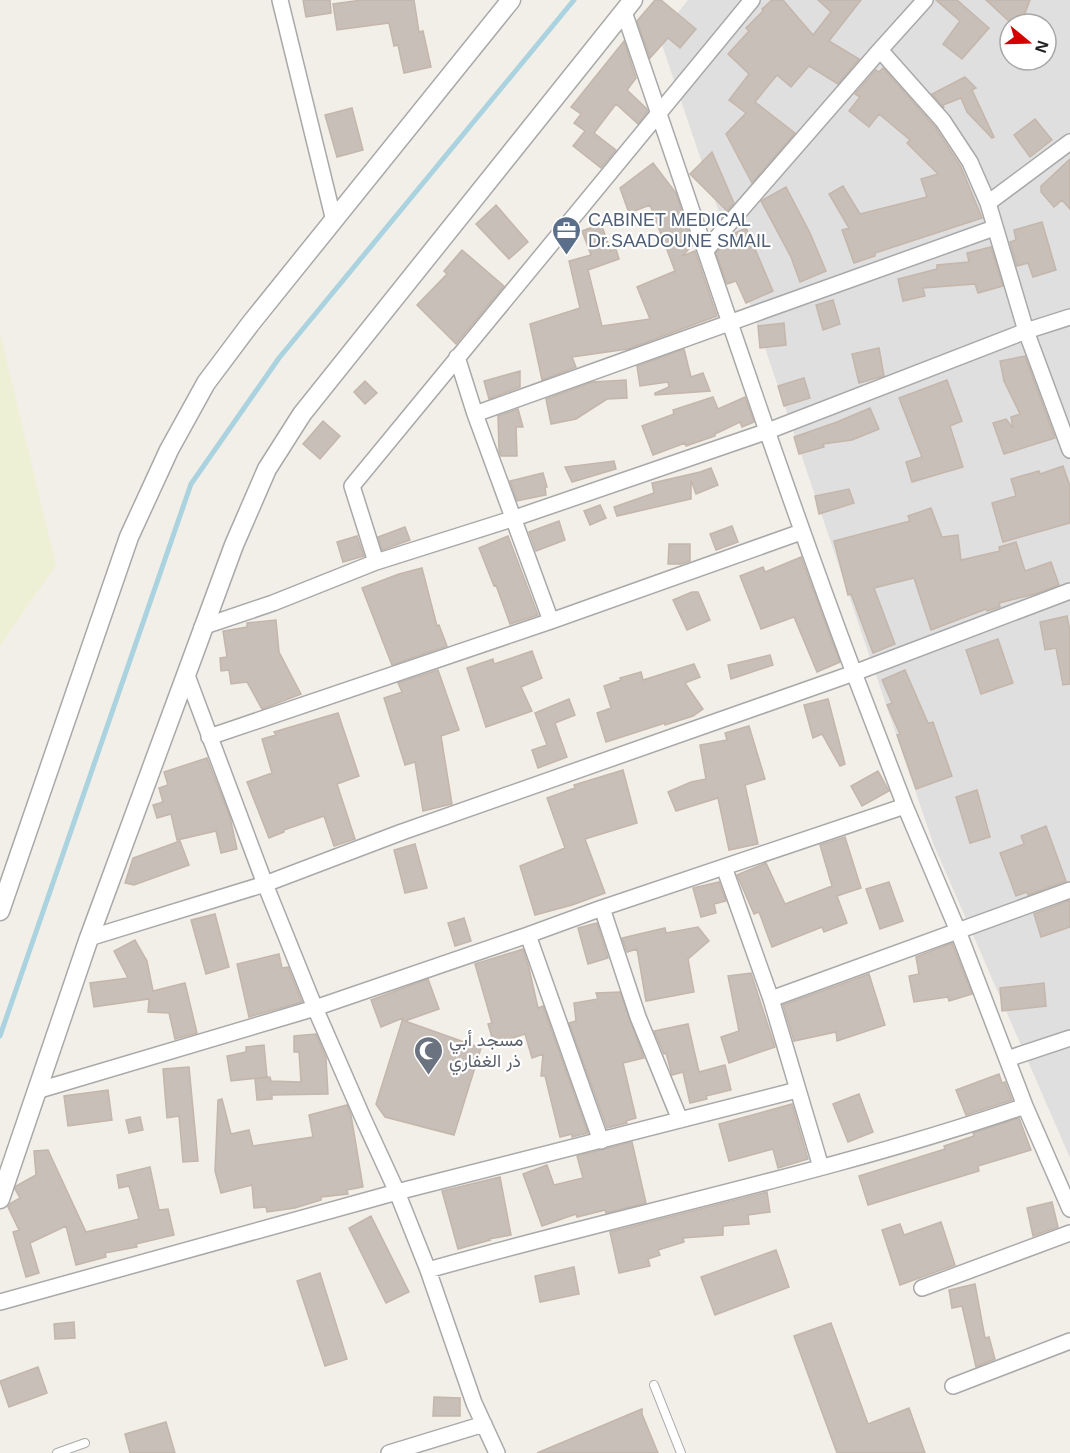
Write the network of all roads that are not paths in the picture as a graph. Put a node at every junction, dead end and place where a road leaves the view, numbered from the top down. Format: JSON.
{"nodes":[{"id":1,"x":280,"y":0,"type":"edge"},
{"id":2,"x":511,"y":0,"type":"edge"},
{"id":3,"x":752,"y":0,"type":"edge"},
{"id":4,"x":925,"y":0,"type":"edge"},
{"id":5,"x":628,"y":6,"type":"edge"},
{"id":6,"x":880,"y":50,"type":"junction"},
{"id":7,"x":659,"y":114,"type":"junction"},
{"id":8,"x":1068,"y":147,"type":"edge"},
{"id":9,"x":988,"y":203,"type":"junction"},
{"id":10,"x":334,"y":221,"type":"junction"},
{"id":11,"x":994,"y":228,"type":"junction"},
{"id":12,"x":706,"y":250,"type":"junction"},
{"id":13,"x":1070,"y":318,"type":"edge"},
{"id":14,"x":728,"y":322,"type":"junction"},
{"id":15,"x":1026,"y":331,"type":"junction"},
{"id":16,"x":457,"y":357,"type":"junction"},
{"id":17,"x":475,"y":414,"type":"junction"},
{"id":18,"x":768,"y":431,"type":"junction"},
{"id":19,"x":1069,"y":445,"type":"edge"},
{"id":20,"x":513,"y":519,"type":"junction"},
{"id":21,"x":801,"y":532,"type":"junction"},
{"id":22,"x":376,"y":562,"type":"junction"},
{"id":23,"x":1070,"y":591,"type":"edge"},
{"id":24,"x":551,"y":621,"type":"junction"},
{"id":25,"x":202,"y":627,"type":"junction"},
{"id":26,"x":186,"y":673,"type":"junction"},
{"id":27,"x":854,"y":673,"type":"junction"},
{"id":28,"x":209,"y":737,"type":"junction"},
{"id":29,"x":905,"y":806,"type":"junction"},
{"id":30,"x":724,"y":867,"type":"junction"},
{"id":31,"x":265,"y":884,"type":"junction"},
{"id":32,"x":1070,"y":890,"type":"edge"},
{"id":33,"x":602,"y":908,"type":"junction"},
{"id":34,"x":0,"y":911,"type":"edge"},
{"id":35,"x":958,"y":931,"type":"junction"},
{"id":36,"x":528,"y":935,"type":"junction"},
{"id":37,"x":89,"y":938,"type":"junction"},
{"id":38,"x":771,"y":999,"type":"junction"},
{"id":39,"x":315,"y":1008,"type":"junction"},
{"id":40,"x":1070,"y":1038,"type":"edge"},
{"id":41,"x":1007,"y":1059,"type":"junction"},
{"id":42,"x":797,"y":1090,"type":"junction"},
{"id":43,"x":36,"y":1091,"type":"junction"},
{"id":44,"x":1024,"y":1106,"type":"junction"},
{"id":45,"x":680,"y":1120,"type":"junction"},
{"id":46,"x":601,"y":1141,"type":"junction"},
{"id":47,"x":821,"y":1167,"type":"junction"},
{"id":48,"x":1066,"y":1190,"type":"edge"},
{"id":49,"x":397,"y":1192,"type":"junction"},
{"id":50,"x":0,"y":1199,"type":"edge"},
{"id":51,"x":1070,"y":1209,"type":"edge"},
{"id":52,"x":1070,"y":1233,"type":"edge"},
{"id":53,"x":428,"y":1270,"type":"junction"},
{"id":54,"x":922,"y":1288,"type":"dead end"},
{"id":55,"x":0,"y":1302,"type":"edge"},
{"id":56,"x":1070,"y":1341,"type":"edge"},
{"id":57,"x":654,"y":1385,"type":"dead end"},
{"id":58,"x":953,"y":1386,"type":"dead end"},
{"id":59,"x":484,"y":1424,"type":"junction"},
{"id":60,"x":85,"y":1443,"type":"dead end"},
{"id":61,"x":427,"y":1448,"type":"edge"},
{"id":62,"x":57,"y":1453,"type":"edge"},
{"id":63,"x":389,"y":1453,"type":"edge"},
{"id":64,"x":497,"y":1453,"type":"edge"},
{"id":65,"x":681,"y":1453,"type":"edge"}],
"edges":[{"from":1,"to":10,"type":"street"},
{"from":2,"to":10,"type":"street"},
{"from":3,"to":7,"type":"street"},
{"from":4,"to":6,"type":"street"},
{"from":5,"to":7,"type":"street"},
{"from":5,"to":25,"type":"street"},
{"from":6,"to":9,"type":"street"},
{"from":6,"to":12,"type":"street"},
{"from":7,"to":12,"type":"street"},
{"from":7,"to":16,"type":"street"},
{"from":8,"to":9,"type":"street"},
{"from":9,"to":11,"type":"street"},
{"from":10,"to":34,"type":"street"},
{"from":11,"to":14,"type":"street"},
{"from":11,"to":15,"type":"street"},
{"from":12,"to":14,"type":"street"},
{"from":13,"to":15,"type":"street"},
{"from":14,"to":17,"type":"street"},
{"from":14,"to":18,"type":"street"},
{"from":15,"to":18,"type":"street"},
{"from":15,"to":19,"type":"street"},
{"from":16,"to":17,"type":"street"},
{"from":16,"to":22,"type":"street"},
{"from":17,"to":20,"type":"street"},
{"from":18,"to":20,"type":"street"},
{"from":18,"to":21,"type":"street"},
{"from":20,"to":22,"type":"street"},
{"from":20,"to":24,"type":"street"},
{"from":21,"to":24,"type":"street"},
{"from":21,"to":27,"type":"street"},
{"from":22,"to":25,"type":"street"},
{"from":23,"to":27,"type":"street"},
{"from":24,"to":28,"type":"street"},
{"from":25,"to":26,"type":"street"},
{"from":26,"to":28,"type":"street"},
{"from":26,"to":37,"type":"street"},
{"from":27,"to":29,"type":"street"},
{"from":27,"to":31,"type":"street"},
{"from":28,"to":31,"type":"street"},
{"from":29,"to":30,"type":"street"},
{"from":29,"to":35,"type":"street"},
{"from":30,"to":33,"type":"street"},
{"from":30,"to":38,"type":"street"},
{"from":31,"to":37,"type":"street"},
{"from":31,"to":39,"type":"street"},
{"from":32,"to":35,"type":"street"},
{"from":33,"to":36,"type":"street"},
{"from":33,"to":45,"type":"street"},
{"from":35,"to":38,"type":"street"},
{"from":35,"to":41,"type":"street"},
{"from":36,"to":39,"type":"street"},
{"from":36,"to":46,"type":"street"},
{"from":37,"to":43,"type":"street"},
{"from":38,"to":42,"type":"street"},
{"from":39,"to":43,"type":"street"},
{"from":39,"to":49,"type":"street"},
{"from":40,"to":41,"type":"street"},
{"from":41,"to":44,"type":"street"},
{"from":42,"to":45,"type":"street"},
{"from":42,"to":47,"type":"street"},
{"from":43,"to":50,"type":"street"},
{"from":44,"to":47,"type":"street"},
{"from":44,"to":48,"type":"street"},
{"from":45,"to":46,"type":"street"},
{"from":46,"to":49,"type":"street"},
{"from":47,"to":53,"type":"street"},
{"from":48,"to":51,"type":"street"},
{"from":49,"to":53,"type":"street"},
{"from":49,"to":55,"type":"street"},
{"from":52,"to":54,"type":"street"},
{"from":53,"to":59,"type":"street"},
{"from":56,"to":58,"type":"street"},
{"from":57,"to":65,"type":"lane"},
{"from":59,"to":61,"type":"street"},
{"from":59,"to":64,"type":"street"},
{"from":60,"to":62,"type":"lane"},
{"from":61,"to":63,"type":"street"}]}
